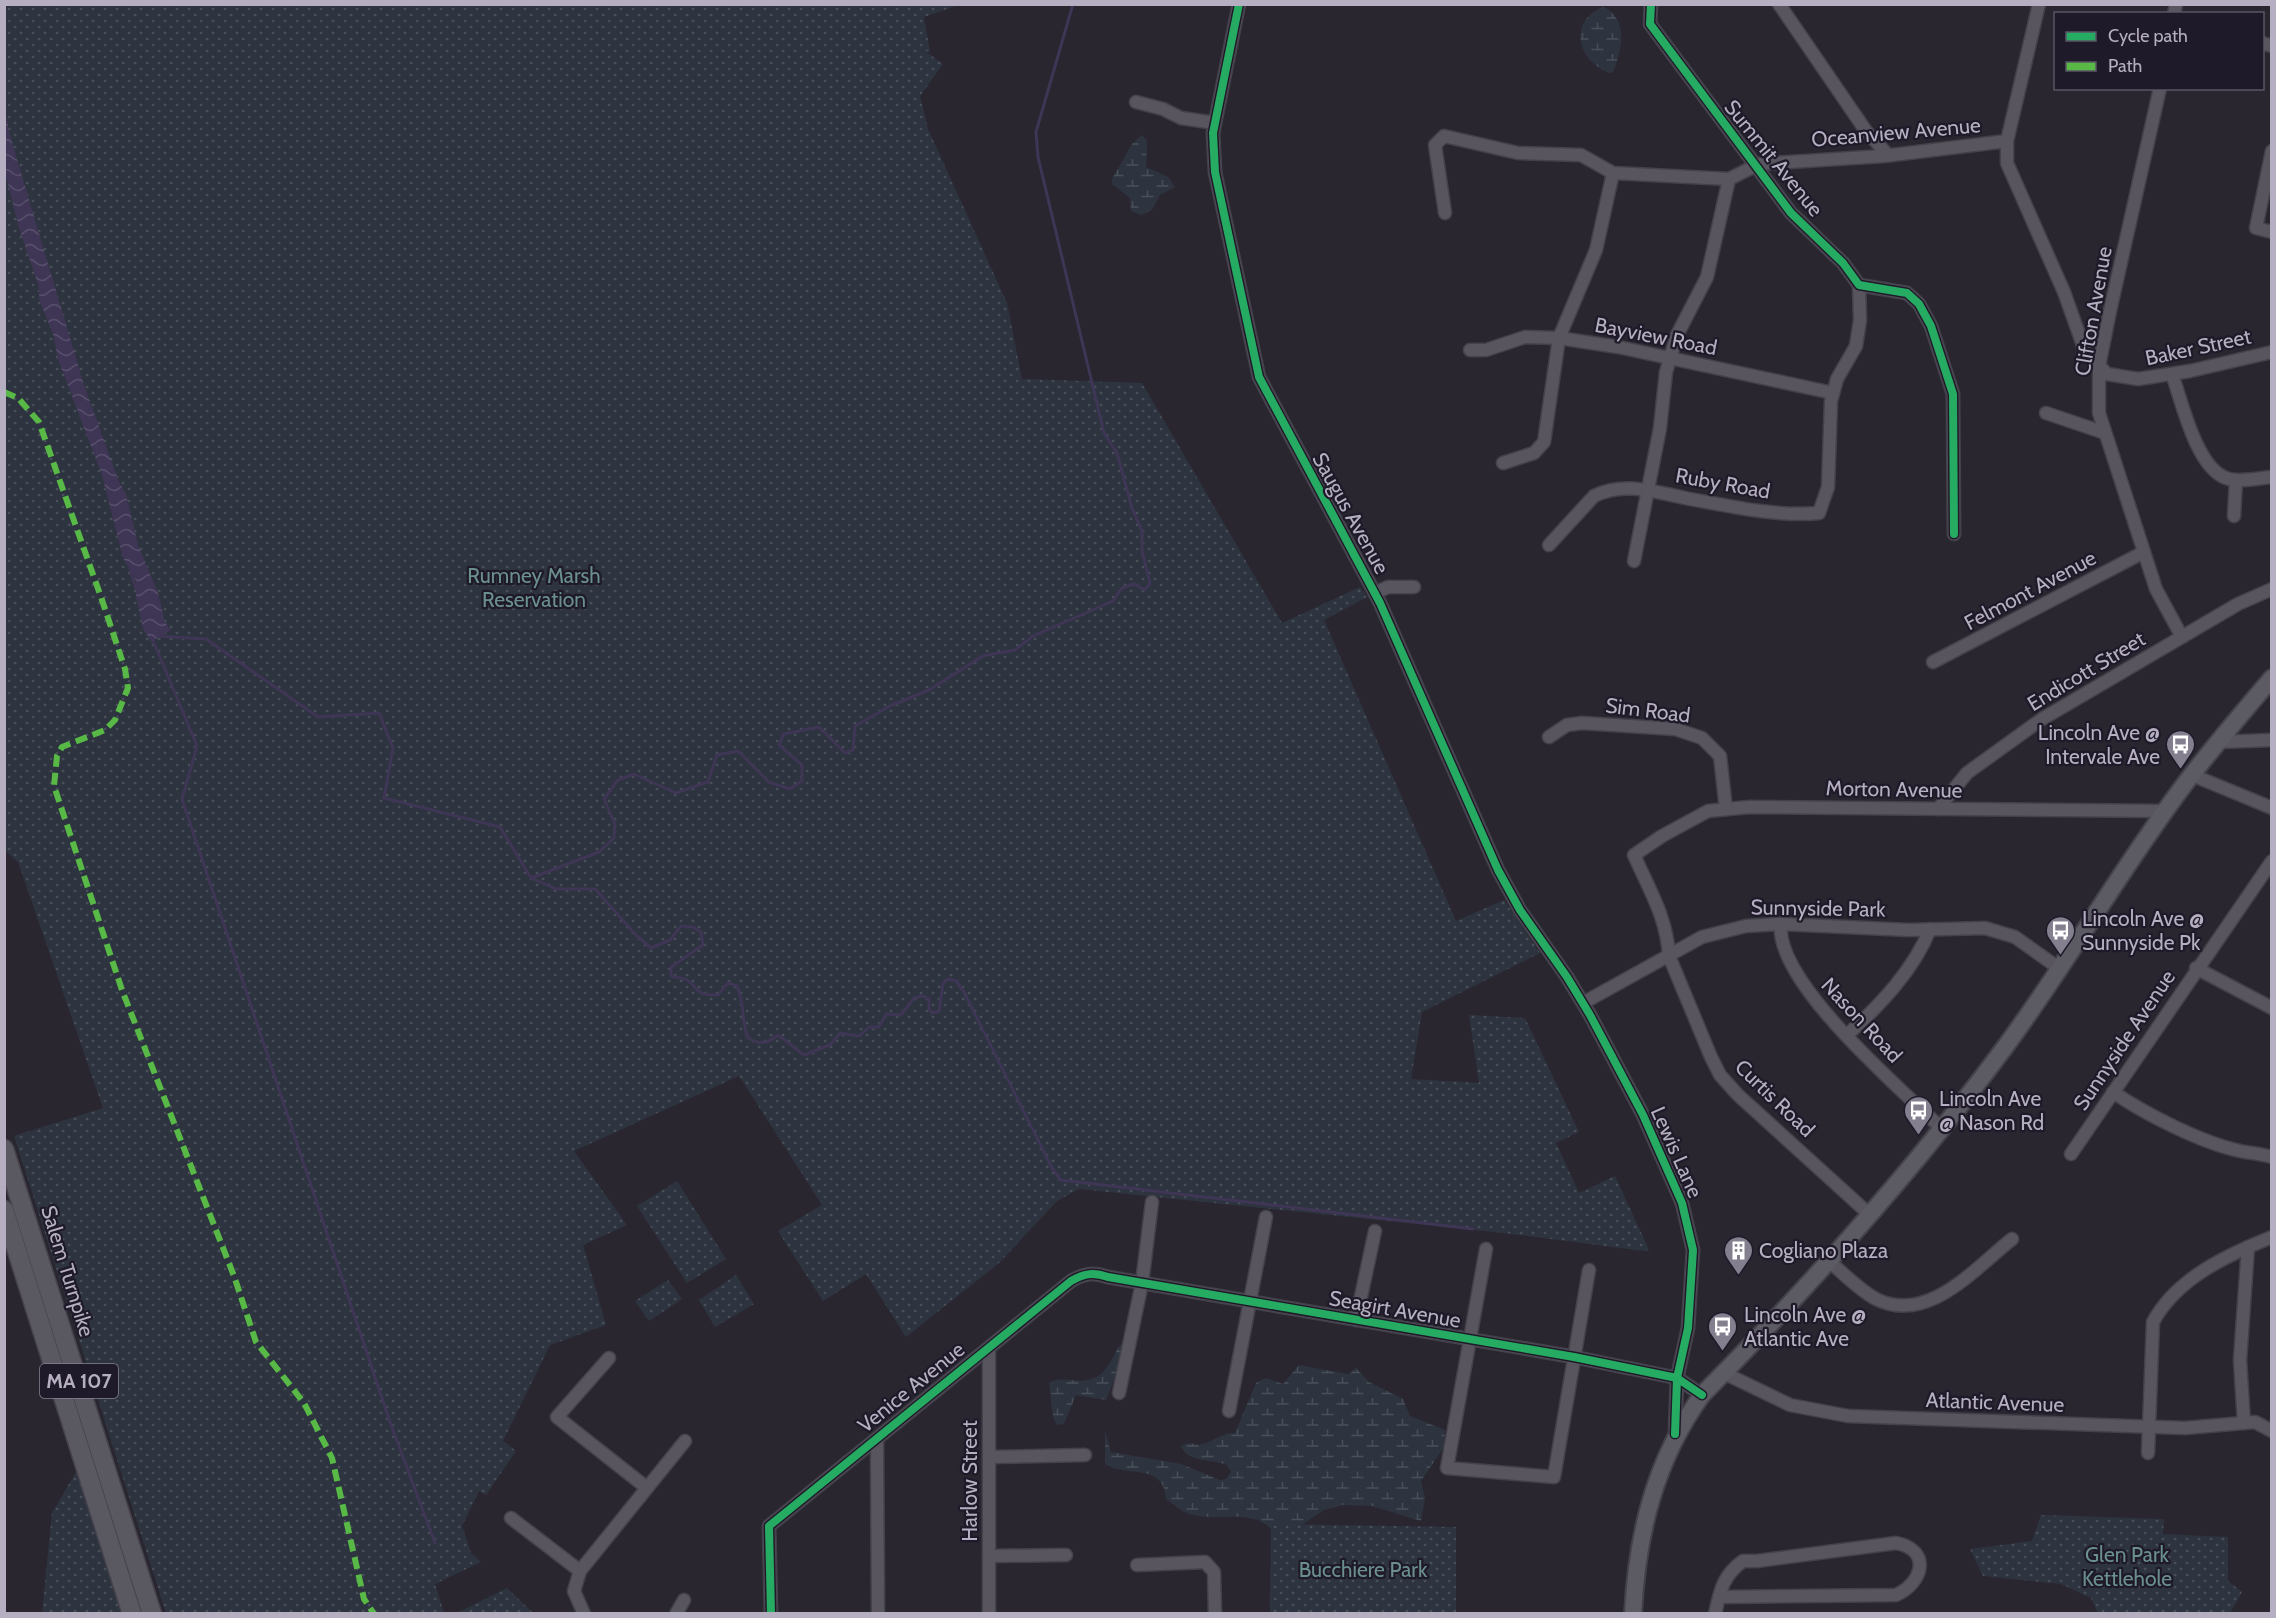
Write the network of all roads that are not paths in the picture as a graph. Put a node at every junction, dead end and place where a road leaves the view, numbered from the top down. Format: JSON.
{"nodes":[{"id":1,"x":1239,"y":4,"type":"edge"},
{"id":2,"x":1651,"y":4,"type":"edge"},
{"id":3,"x":1779,"y":4,"type":"edge"},
{"id":4,"x":2039,"y":4,"type":"edge"},
{"id":5,"x":2160,"y":90,"type":"edge"},
{"id":6,"x":1136,"y":102,"type":"dead end"},
{"id":7,"x":1215,"y":123,"type":"junction"},
{"id":8,"x":2007,"y":141,"type":"junction"},
{"id":9,"x":2271,"y":150,"type":"edge"},
{"id":10,"x":1888,"y":155,"type":"junction"},
{"id":11,"x":1756,"y":165,"type":"junction"},
{"id":12,"x":1613,"y":172,"type":"junction"},
{"id":13,"x":1729,"y":180,"type":"junction"},
{"id":14,"x":1445,"y":213,"type":"dead end"},
{"id":15,"x":2271,"y":232,"type":"edge"},
{"id":16,"x":1860,"y":285,"type":"junction"},
{"id":17,"x":1559,"y":338,"type":"junction"},
{"id":18,"x":1470,"y":350,"type":"dead end"},
{"id":19,"x":2271,"y":352,"type":"edge"},
{"id":20,"x":1670,"y":358,"type":"junction"},
{"id":21,"x":2099,"y":366,"type":"junction"},
{"id":22,"x":2172,"y":374,"type":"junction"},
{"id":23,"x":1833,"y":393,"type":"junction"},
{"id":24,"x":2046,"y":413,"type":"dead end"},
{"id":25,"x":2104,"y":433,"type":"junction"},
{"id":26,"x":1503,"y":463,"type":"dead end"},
{"id":27,"x":2271,"y":477,"type":"edge"},
{"id":28,"x":2236,"y":480,"type":"junction"},
{"id":29,"x":1647,"y":488,"type":"junction"},
{"id":30,"x":2234,"y":516,"type":"dead end"},
{"id":31,"x":1954,"y":534,"type":"dead end"},
{"id":32,"x":1549,"y":545,"type":"dead end"},
{"id":33,"x":2144,"y":552,"type":"junction"},
{"id":34,"x":1634,"y":561,"type":"dead end"},
{"id":35,"x":1414,"y":587,"type":"dead end"},
{"id":36,"x":2271,"y":589,"type":"edge"},
{"id":37,"x":1375,"y":593,"type":"junction"},
{"id":38,"x":2181,"y":637,"type":"junction"},
{"id":39,"x":1933,"y":662,"type":"dead end"},
{"id":40,"x":2271,"y":678,"type":"edge"},
{"id":41,"x":1549,"y":737,"type":"dead end"},
{"id":42,"x":2271,"y":740,"type":"edge"},
{"id":43,"x":2219,"y":742,"type":"junction"},
{"id":44,"x":2192,"y":775,"type":"junction"},
{"id":45,"x":2271,"y":808,"type":"edge"},
{"id":46,"x":1726,"y":809,"type":"junction"},
{"id":47,"x":1938,"y":809,"type":"junction"},
{"id":48,"x":2166,"y":811,"type":"junction"},
{"id":49,"x":1634,"y":855,"type":"joint"},
{"id":50,"x":2271,"y":861,"type":"edge"},
{"id":51,"x":1781,"y":924,"type":"junction"},
{"id":52,"x":1930,"y":929,"type":"junction"},
{"id":53,"x":1669,"y":956,"type":"junction"},
{"id":54,"x":2196,"y":968,"type":"junction"},
{"id":55,"x":2060,"y":969,"type":"junction"},
{"id":56,"x":1583,"y":1003,"type":"junction"},
{"id":57,"x":2271,"y":1008,"type":"edge"},
{"id":58,"x":1847,"y":1035,"type":"junction"},
{"id":59,"x":2113,"y":1092,"type":"junction"},
{"id":60,"x":1941,"y":1128,"type":"junction"},
{"id":61,"x":4,"y":1149,"type":"edge"},
{"id":62,"x":2071,"y":1154,"type":"dead end"},
{"id":63,"x":2271,"y":1157,"type":"edge"},
{"id":64,"x":1152,"y":1203,"type":"dead end"},
{"id":65,"x":4,"y":1210,"type":"edge"},
{"id":66,"x":1869,"y":1214,"type":"junction"},
{"id":67,"x":1266,"y":1217,"type":"dead end"},
{"id":68,"x":1375,"y":1231,"type":"dead end"},
{"id":69,"x":2271,"y":1237,"type":"edge"},
{"id":70,"x":2012,"y":1239,"type":"dead end"},
{"id":71,"x":2248,"y":1247,"type":"junction"},
{"id":72,"x":1486,"y":1249,"type":"dead end"},
{"id":73,"x":1829,"y":1261,"type":"junction"},
{"id":74,"x":1588,"y":1270,"type":"dead end"},
{"id":75,"x":1077,"y":1278,"type":"joint"},
{"id":76,"x":1142,"y":1283,"type":"junction"},
{"id":77,"x":1251,"y":1302,"type":"junction"},
{"id":78,"x":1356,"y":1320,"type":"junction"},
{"id":79,"x":1470,"y":1340,"type":"junction"},
{"id":80,"x":989,"y":1348,"type":"junction"},
{"id":81,"x":1574,"y":1357,"type":"junction"},
{"id":82,"x":609,"y":1358,"type":"dead end"},
{"id":83,"x":1724,"y":1373,"type":"junction"},
{"id":84,"x":1677,"y":1378,"type":"junction"},
{"id":85,"x":1119,"y":1393,"type":"dead end"},
{"id":86,"x":1702,"y":1395,"type":"junction"},
{"id":87,"x":1229,"y":1411,"type":"dead end"},
{"id":88,"x":2244,"y":1423,"type":"junction"},
{"id":89,"x":2150,"y":1426,"type":"junction"},
{"id":90,"x":2271,"y":1431,"type":"edge"},
{"id":91,"x":1675,"y":1434,"type":"junction"},
{"id":92,"x":877,"y":1439,"type":"junction"},
{"id":93,"x":685,"y":1441,"type":"dead end"},
{"id":94,"x":2148,"y":1453,"type":"dead end"},
{"id":95,"x":1084,"y":1455,"type":"dead end"},
{"id":96,"x":989,"y":1457,"type":"junction"},
{"id":97,"x":648,"y":1488,"type":"junction"},
{"id":98,"x":511,"y":1518,"type":"dead end"},
{"id":99,"x":1066,"y":1555,"type":"dead end"},
{"id":100,"x":989,"y":1556,"type":"junction"},
{"id":101,"x":1137,"y":1565,"type":"dead end"},
{"id":102,"x":580,"y":1571,"type":"junction"},
{"id":103,"x":1719,"y":1596,"type":"junction"},
{"id":104,"x":684,"y":1600,"type":"dead end"},
{"id":105,"x":132,"y":1614,"type":"edge"},
{"id":106,"x":152,"y":1614,"type":"edge"},
{"id":107,"x":584,"y":1614,"type":"edge"},
{"id":108,"x":676,"y":1614,"type":"edge"},
{"id":109,"x":771,"y":1614,"type":"edge"},
{"id":110,"x":878,"y":1614,"type":"edge"},
{"id":111,"x":989,"y":1614,"type":"edge"},
{"id":112,"x":1215,"y":1614,"type":"edge"},
{"id":113,"x":1633,"y":1614,"type":"edge"},
{"id":114,"x":1715,"y":1614,"type":"edge"}],
"edges":[{"from":1,"to":7,"type":"street","name":"Saugus Avenue"},
{"from":2,"to":11,"type":"street","name":"Summit Avenue"},
{"from":3,"to":10,"type":"street"},
{"from":4,"to":8,"type":"street"},
{"from":5,"to":21,"type":"street","name":"Clifton Avenue"},
{"from":6,"to":7,"type":"street"},
{"from":7,"to":37,"type":"street","name":"Saugus Avenue"},
{"from":8,"to":10,"type":"street","name":"Oceanview Avenue"},
{"from":8,"to":21,"type":"street"},
{"from":9,"to":15,"type":"street"},
{"from":10,"to":11,"type":"street","name":"Oceanview Avenue"},
{"from":11,"to":13,"type":"street","name":"Oceanview Avenue"},
{"from":11,"to":16,"type":"street","name":"Summit Avenue"},
{"from":12,"to":13,"type":"street"},
{"from":12,"to":14,"type":"street"},
{"from":12,"to":17,"type":"street"},
{"from":13,"to":20,"type":"street"},
{"from":16,"to":23,"type":"street"},
{"from":16,"to":31,"type":"street"},
{"from":17,"to":18,"type":"street","name":"Bayview Road"},
{"from":17,"to":20,"type":"street","name":"Bayview Road"},
{"from":17,"to":26,"type":"street"},
{"from":19,"to":22,"type":"street","name":"Baker Street"},
{"from":20,"to":23,"type":"street","name":"Bayview Road"},
{"from":20,"to":29,"type":"street"},
{"from":21,"to":22,"type":"street","name":"Baker Street"},
{"from":21,"to":25,"type":"street","name":"Clifton Avenue"},
{"from":22,"to":28,"type":"street"},
{"from":23,"to":29,"type":"street","name":"Ruby Road"},
{"from":24,"to":25,"type":"street"},
{"from":25,"to":33,"type":"street","name":"Clifton Avenue"},
{"from":27,"to":28,"type":"street"},
{"from":28,"to":30,"type":"street"},
{"from":29,"to":32,"type":"street","name":"Ruby Road"},
{"from":29,"to":34,"type":"street"},
{"from":33,"to":38,"type":"street","name":"Clifton Avenue"},
{"from":33,"to":39,"type":"street","name":"Felmont Avenue"},
{"from":35,"to":37,"type":"street"},
{"from":36,"to":38,"type":"street","name":"Endicott Street"},
{"from":37,"to":56,"type":"street","name":"Saugus Avenue"},
{"from":38,"to":47,"type":"street","name":"Endicott Street"},
{"from":40,"to":43,"type":"main road"},
{"from":41,"to":46,"type":"street","name":"Sim Road"},
{"from":42,"to":43,"type":"street"},
{"from":43,"to":44,"type":"main road"},
{"from":44,"to":45,"type":"street"},
{"from":44,"to":48,"type":"main road"},
{"from":46,"to":47,"type":"street","name":"Morton Avenue"},
{"from":46,"to":49,"type":"street","name":"Morton Avenue"},
{"from":47,"to":48,"type":"street","name":"Morton Avenue"},
{"from":48,"to":55,"type":"main road"},
{"from":49,"to":53,"type":"street","name":"Curtis Road"},
{"from":50,"to":54,"type":"street","name":"Sunnyside Avenue"},
{"from":51,"to":52,"type":"street","name":"Sunnyside Park"},
{"from":51,"to":53,"type":"street","name":"Sunnyside Park"},
{"from":51,"to":58,"type":"street","name":"Nason Road"},
{"from":52,"to":55,"type":"street","name":"Sunnyside Park"},
{"from":52,"to":58,"type":"street"},
{"from":53,"to":56,"type":"street","name":"Sunnyside Park"},
{"from":53,"to":66,"type":"street","name":"Curtis Road"},
{"from":54,"to":57,"type":"street"},
{"from":54,"to":59,"type":"street","name":"Sunnyside Avenue"},
{"from":55,"to":60,"type":"main road"},
{"from":56,"to":84,"type":"street","name":"Lewis Lane"},
{"from":58,"to":60,"type":"street","name":"Nason Road"},
{"from":59,"to":62,"type":"street","name":"Sunnyside Avenue"},
{"from":59,"to":63,"type":"street"},
{"from":60,"to":66,"type":"main road"},
{"from":61,"to":106,"type":"main road","name":"Salem Turnpike","number":"MA 107"},
{"from":64,"to":76,"type":"street"},
{"from":65,"to":105,"type":"main road","name":"Salem Turnpike","number":"MA 107"},
{"from":66,"to":73,"type":"main road"},
{"from":67,"to":77,"type":"street"},
{"from":68,"to":78,"type":"street"},
{"from":69,"to":71,"type":"street"},
{"from":70,"to":73,"type":"street"},
{"from":71,"to":88,"type":"street"},
{"from":71,"to":89,"type":"street"},
{"from":72,"to":79,"type":"street"},
{"from":73,"to":83,"type":"main road"},
{"from":74,"to":81,"type":"street"},
{"from":75,"to":76,"type":"street","name":"Seagirt Avenue"},
{"from":75,"to":80,"type":"street","name":"Venice Avenue"},
{"from":76,"to":77,"type":"street","name":"Seagirt Avenue"},
{"from":76,"to":85,"type":"street"},
{"from":77,"to":78,"type":"street","name":"Seagirt Avenue"},
{"from":77,"to":87,"type":"street"},
{"from":78,"to":79,"type":"street","name":"Seagirt Avenue"},
{"from":79,"to":81,"type":"street","name":"Seagirt Avenue"},
{"from":79,"to":81,"type":"street"},
{"from":80,"to":92,"type":"street","name":"Venice Avenue"},
{"from":80,"to":96,"type":"street","name":"Harlow Street"},
{"from":81,"to":84,"type":"street","name":"Seagirt Avenue"},
{"from":82,"to":97,"type":"street"},
{"from":83,"to":86,"type":"main road"},
{"from":83,"to":89,"type":"street","name":"Atlantic Avenue"},
{"from":84,"to":86,"type":"street","name":"Seagirt Avenue"},
{"from":84,"to":91,"type":"street","name":"Lewis Lane"},
{"from":86,"to":91,"type":"main road"},
{"from":88,"to":89,"type":"street","name":"Atlantic Avenue"},
{"from":88,"to":90,"type":"street","name":"Atlantic Avenue"},
{"from":89,"to":94,"type":"street"},
{"from":91,"to":113,"type":"main road"},
{"from":92,"to":109,"type":"street","name":"Venice Avenue"},
{"from":92,"to":110,"type":"street"},
{"from":93,"to":97,"type":"street"},
{"from":95,"to":96,"type":"street"},
{"from":96,"to":100,"type":"street","name":"Harlow Street"},
{"from":97,"to":102,"type":"street"},
{"from":98,"to":102,"type":"street"},
{"from":99,"to":100,"type":"street"},
{"from":100,"to":111,"type":"street","name":"Harlow Street"},
{"from":101,"to":112,"type":"street"},
{"from":102,"to":107,"type":"street"},
{"from":103,"to":103,"type":"street"},
{"from":103,"to":114,"type":"street"},
{"from":104,"to":108,"type":"street"}]}
